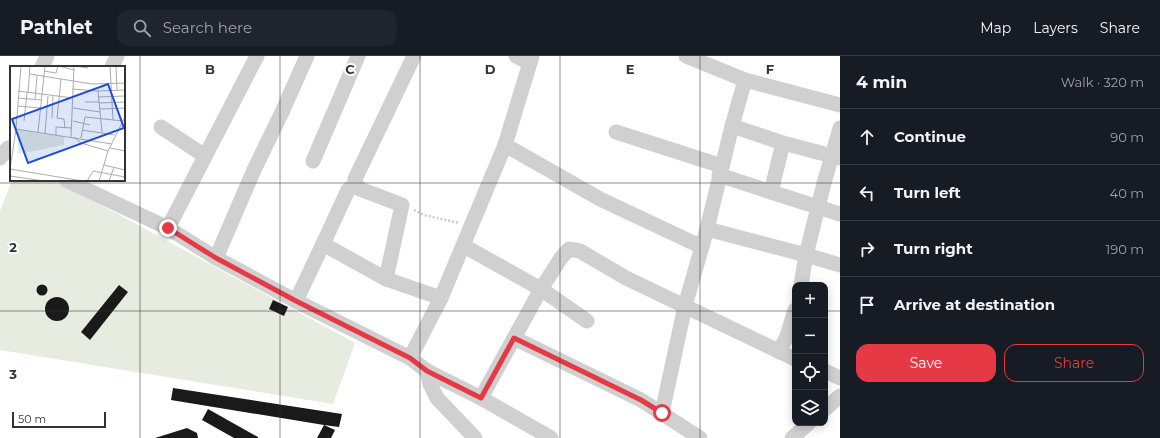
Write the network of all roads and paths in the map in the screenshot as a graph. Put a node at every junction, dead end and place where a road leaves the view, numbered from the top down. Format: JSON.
{"nodes":[{"id":1,"x":47,"y":56,"type":"edge"},
{"id":2,"x":117,"y":56,"type":"edge"},
{"id":3,"x":258,"y":56,"type":"edge"},
{"id":4,"x":307,"y":56,"type":"edge"},
{"id":5,"x":358,"y":56,"type":"edge"},
{"id":6,"x":414,"y":56,"type":"edge"},
{"id":7,"x":516,"y":56,"type":"edge"},
{"id":8,"x":686,"y":56,"type":"edge"},
{"id":9,"x":531,"y":59,"type":"edge"},
{"id":10,"x":42,"y":66,"type":"edge"},
{"id":11,"x":112,"y":66,"type":"edge"},
{"id":12,"x":745,"y":80,"type":"junction"},
{"id":13,"x":840,"y":105,"type":"edge"},
{"id":14,"x":732,"y":126,"type":"junction"},
{"id":15,"x":161,"y":127,"type":"dead end"},
{"id":16,"x":840,"y":128,"type":"edge"},
{"id":17,"x":616,"y":132,"type":"dead end"},
{"id":18,"x":783,"y":143,"type":"junction"},
{"id":19,"x":505,"y":144,"type":"junction"},
{"id":20,"x":205,"y":156,"type":"junction"},
{"id":21,"x":836,"y":157,"type":"edge"},
{"id":22,"x":314,"y":161,"type":"dead end"},
{"id":23,"x":721,"y":170,"type":"junction"},
{"id":24,"x":68,"y":181,"type":"edge"},
{"id":25,"x":356,"y":184,"type":"junction"},
{"id":26,"x":771,"y":192,"type":"junction"},
{"id":27,"x":402,"y":205,"type":"junction"},
{"id":28,"x":818,"y":208,"type":"junction"},
{"id":29,"x":840,"y":214,"type":"edge"},
{"id":30,"x":471,"y":226,"type":"junction"},
{"id":31,"x":168,"y":228,"type":"junction"},
{"id":32,"x":707,"y":229,"type":"junction"},
{"id":33,"x":323,"y":244,"type":"junction"},
{"id":34,"x":464,"y":246,"type":"junction"},
{"id":35,"x":702,"y":247,"type":"junction"},
{"id":36,"x":806,"y":254,"type":"junction"},
{"id":37,"x":216,"y":258,"type":"junction"},
{"id":38,"x":840,"y":265,"type":"edge"},
{"id":39,"x":386,"y":279,"type":"junction"},
{"id":40,"x":801,"y":282,"type":"edge"},
{"id":41,"x":541,"y":289,"type":"junction"},
{"id":42,"x":441,"y":298,"type":"junction"},
{"id":43,"x":296,"y":301,"type":"junction"},
{"id":44,"x":685,"y":306,"type":"junction"},
{"id":45,"x":793,"y":318,"type":"edge"},
{"id":46,"x":587,"y":321,"type":"dead end"},
{"id":47,"x":514,"y":338,"type":"junction"},
{"id":48,"x":779,"y":352,"type":"junction"},
{"id":49,"x":792,"y":357,"type":"edge"},
{"id":50,"x":410,"y":358,"type":"junction"},
{"id":51,"x":427,"y":371,"type":"junction"},
{"id":52,"x":828,"y":372,"type":"edge"},
{"id":53,"x":840,"y":378,"type":"edge"},
{"id":54,"x":840,"y":396,"type":"edge"},
{"id":55,"x":481,"y":398,"type":"junction"},
{"id":56,"x":828,"y":406,"type":"edge"},
{"id":57,"x":662,"y":413,"type":"junction"},
{"id":58,"x":806,"y":426,"type":"edge"},
{"id":59,"x":475,"y":438,"type":"edge"},
{"id":60,"x":551,"y":438,"type":"edge"},
{"id":61,"x":700,"y":438,"type":"edge"},
{"id":62,"x":792,"y":438,"type":"edge"}],
"edges":[{"from":1,"to":10,"type":"street"},
{"from":2,"to":11,"type":"street"},
{"from":3,"to":20,"type":"street"},
{"from":4,"to":37,"type":"street"},
{"from":5,"to":22,"type":"street"},
{"from":6,"to":25,"type":"street"},
{"from":7,"to":9,"type":"street"},
{"from":8,"to":12,"type":"street"},
{"from":9,"to":19,"type":"street"},
{"from":12,"to":13,"type":"street"},
{"from":12,"to":14,"type":"street"},
{"from":14,"to":18,"type":"street"},
{"from":14,"to":23,"type":"street"},
{"from":15,"to":20,"type":"street"},
{"from":16,"to":21,"type":"street"},
{"from":17,"to":23,"type":"street"},
{"from":18,"to":21,"type":"street"},
{"from":18,"to":26,"type":"street"},
{"from":19,"to":30,"type":"street"},
{"from":19,"to":35,"type":"street"},
{"from":20,"to":31,"type":"street"},
{"from":21,"to":28,"type":"street"},
{"from":23,"to":26,"type":"street"},
{"from":23,"to":32,"type":"street"},
{"from":24,"to":31,"type":"street"},
{"from":25,"to":27,"type":"street"},
{"from":25,"to":33,"type":"street"},
{"from":26,"to":28,"type":"street"},
{"from":27,"to":30,"type":"path"},
{"from":27,"to":39,"type":"street"},
{"from":28,"to":29,"type":"street"},
{"from":28,"to":36,"type":"street"},
{"from":30,"to":34,"type":"street"},
{"from":31,"to":37,"type":"street"},
{"from":32,"to":35,"type":"street"},
{"from":32,"to":36,"type":"street"},
{"from":33,"to":39,"type":"street"},
{"from":33,"to":43,"type":"street"},
{"from":34,"to":41,"type":"street"},
{"from":34,"to":42,"type":"street"},
{"from":35,"to":44,"type":"street"},
{"from":36,"to":38,"type":"street"},
{"from":36,"to":40,"type":"street"},
{"from":37,"to":43,"type":"street"},
{"from":39,"to":42,"type":"street"},
{"from":41,"to":44,"type":"street"},
{"from":41,"to":46,"type":"street"},
{"from":41,"to":47,"type":"street"},
{"from":42,"to":50,"type":"street"},
{"from":43,"to":50,"type":"street"},
{"from":44,"to":48,"type":"street"},
{"from":44,"to":57,"type":"street"},
{"from":45,"to":48,"type":"street"},
{"from":47,"to":55,"type":"street"},
{"from":47,"to":57,"type":"street"},
{"from":48,"to":49,"type":"street"},
{"from":50,"to":51,"type":"street"},
{"from":51,"to":55,"type":"street"},
{"from":51,"to":59,"type":"street"},
{"from":52,"to":53,"type":"street"},
{"from":54,"to":56,"type":"street"},
{"from":55,"to":60,"type":"street"},
{"from":57,"to":61,"type":"street"},
{"from":58,"to":62,"type":"street"}]}
